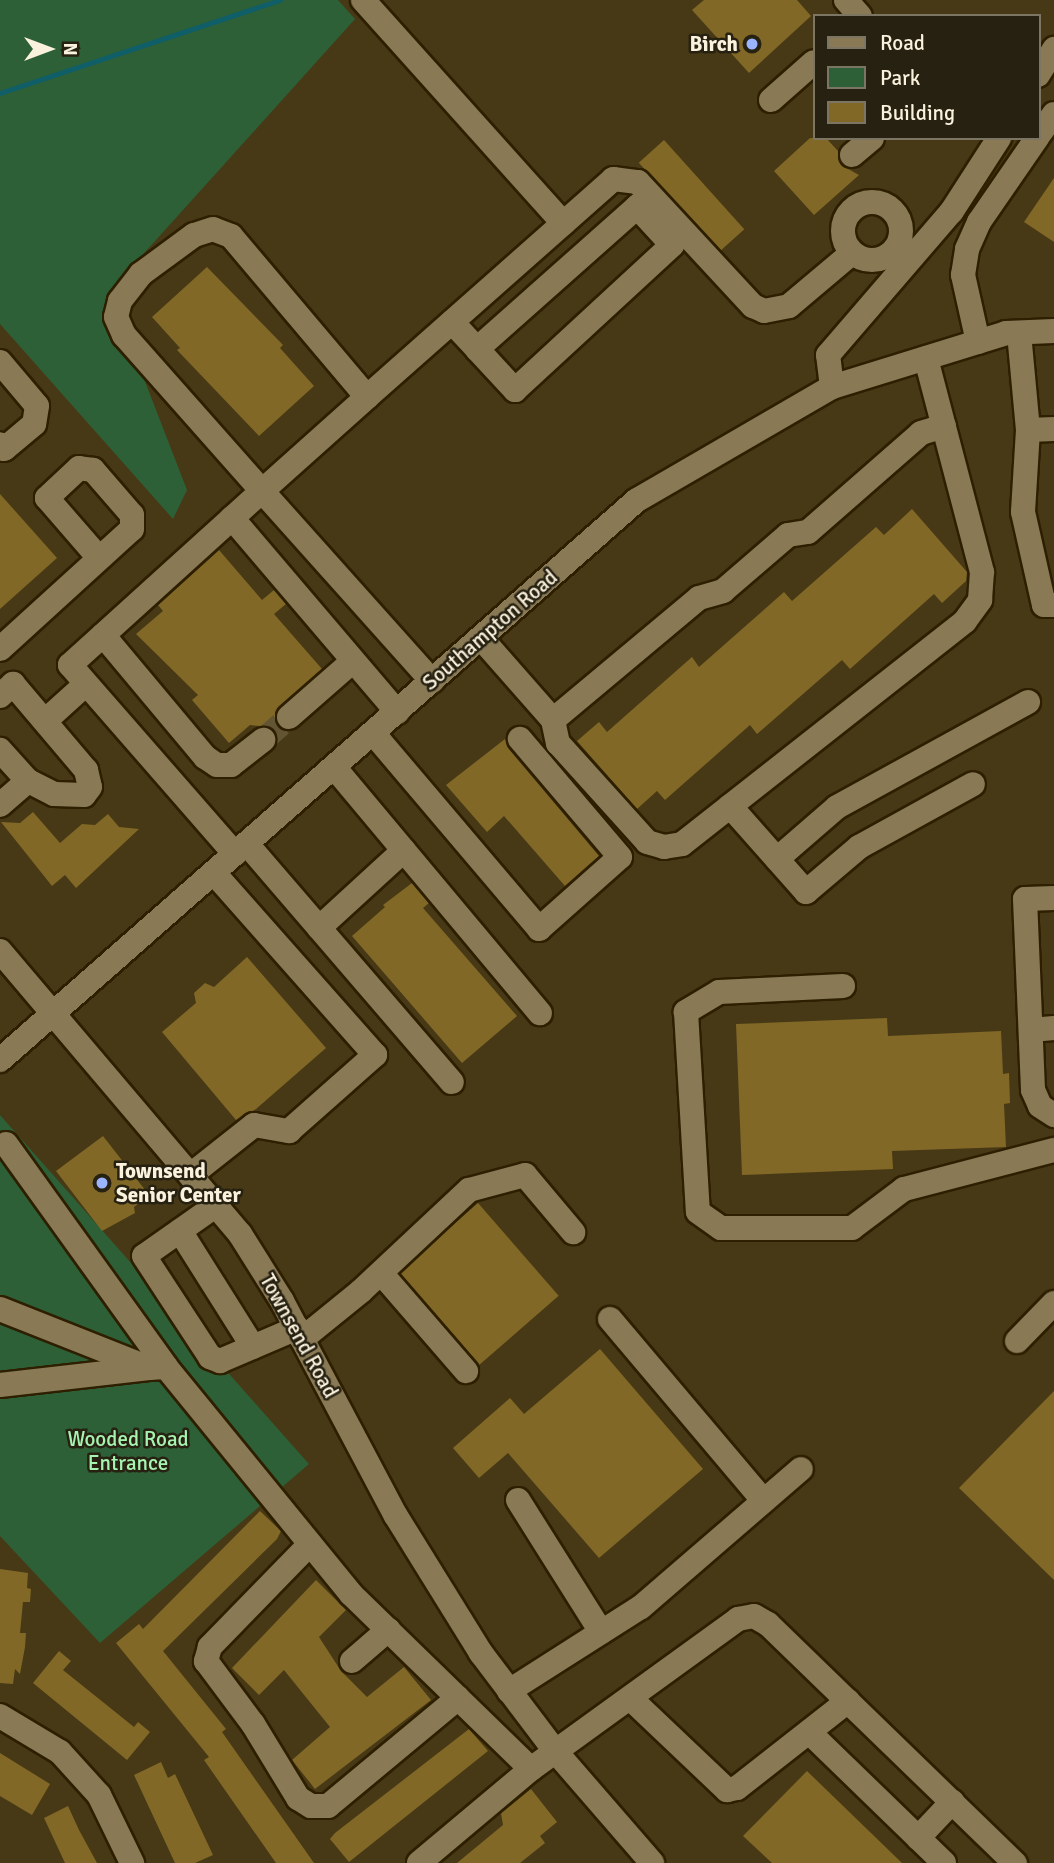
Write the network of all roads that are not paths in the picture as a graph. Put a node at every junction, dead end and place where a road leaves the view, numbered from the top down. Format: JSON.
{"nodes":[{"id":1,"x":363,"y":0,"type":"edge"},
{"id":2,"x":846,"y":0,"type":"edge"},
{"id":3,"x":858,"y":14,"type":"edge"},
{"id":4,"x":1054,"y":49,"type":"edge"},
{"id":5,"x":813,"y":63,"type":"edge"},
{"id":6,"x":1040,"y":72,"type":"edge"},
{"id":7,"x":771,"y":100,"type":"dead end"},
{"id":8,"x":1054,"y":114,"type":"edge"},
{"id":9,"x":1040,"y":134,"type":"edge"},
{"id":10,"x":870,"y":140,"type":"edge"},
{"id":11,"x":1036,"y":140,"type":"edge"},
{"id":12,"x":986,"y":144,"type":"edge"},
{"id":13,"x":852,"y":155,"type":"dead end"},
{"id":14,"x":643,"y":201,"type":"junction"},
{"id":15,"x":563,"y":223,"type":"junction"},
{"id":16,"x":852,"y":253,"type":"junction"},
{"id":17,"x":901,"y":257,"type":"junction"},
{"id":18,"x":452,"y":322,"type":"junction"},
{"id":19,"x":1054,"y":331,"type":"edge"},
{"id":20,"x":1019,"y":333,"type":"junction"},
{"id":21,"x":978,"y":342,"type":"junction"},
{"id":22,"x":477,"y":349,"type":"junction"},
{"id":23,"x":926,"y":358,"type":"junction"},
{"id":24,"x":0,"y":362,"type":"edge"},
{"id":25,"x":832,"y":387,"type":"junction"},
{"id":26,"x":367,"y":397,"type":"junction"},
{"id":27,"x":944,"y":426,"type":"junction"},
{"id":28,"x":1054,"y":429,"type":"edge"},
{"id":29,"x":1028,"y":430,"type":"junction"},
{"id":30,"x":0,"y":444,"type":"edge"},
{"id":31,"x":262,"y":491,"type":"junction"},
{"id":32,"x":232,"y":518,"type":"junction"},
{"id":33,"x":99,"y":558,"type":"dead end"},
{"id":34,"x":1054,"y":605,"type":"edge"},
{"id":35,"x":103,"y":635,"type":"junction"},
{"id":36,"x":481,"y":638,"type":"junction"},
{"id":37,"x":0,"y":649,"type":"edge"},
{"id":38,"x":353,"y":661,"type":"junction"},
{"id":39,"x":432,"y":681,"type":"junction"},
{"id":40,"x":86,"y":684,"type":"junction"},
{"id":41,"x":0,"y":696,"type":"edge"},
{"id":42,"x":1028,"y":702,"type":"dead end"},
{"id":43,"x":397,"y":712,"type":"junction"},
{"id":44,"x":289,"y":717,"type":"tunnel mouth"},
{"id":45,"x":553,"y":720,"type":"junction"},
{"id":46,"x":45,"y":721,"type":"junction"},
{"id":47,"x":373,"y":733,"type":"junction"},
{"id":48,"x":520,"y":739,"type":"dead end"},
{"id":49,"x":263,"y":740,"type":"tunnel mouth"},
{"id":50,"x":0,"y":750,"type":"edge"},
{"id":51,"x":205,"y":757,"type":"junction"},
{"id":52,"x":334,"y":767,"type":"junction"},
{"id":53,"x":27,"y":781,"type":"junction"},
{"id":54,"x":973,"y":784,"type":"dead end"},
{"id":55,"x":174,"y":785,"type":"junction"},
{"id":56,"x":0,"y":805,"type":"edge"},
{"id":57,"x":730,"y":806,"type":"junction"},
{"id":58,"x":241,"y":849,"type":"junction"},
{"id":59,"x":404,"y":850,"type":"junction"},
{"id":60,"x":777,"y":859,"type":"junction"},
{"id":61,"x":214,"y":873,"type":"junction"},
{"id":62,"x":1054,"y":898,"type":"edge"},
{"id":63,"x":319,"y":928,"type":"junction"},
{"id":64,"x":0,"y":951,"type":"edge"},
{"id":65,"x":843,"y":986,"type":"dead end"},
{"id":66,"x":540,"y":1013,"type":"dead end"},
{"id":67,"x":54,"y":1014,"type":"junction"},
{"id":68,"x":1042,"y":1029,"type":"edge"},
{"id":69,"x":0,"y":1060,"type":"edge"},
{"id":70,"x":452,"y":1082,"type":"dead end"},
{"id":71,"x":1054,"y":1115,"type":"edge"},
{"id":72,"x":6,"y":1144,"type":"dead end"},
{"id":73,"x":1054,"y":1150,"type":"edge"},
{"id":74,"x":192,"y":1174,"type":"junction"},
{"id":75,"x":218,"y":1204,"type":"junction"},
{"id":76,"x":180,"y":1231,"type":"junction"},
{"id":77,"x":573,"y":1232,"type":"dead end"},
{"id":78,"x":381,"y":1273,"type":"junction"},
{"id":79,"x":1054,"y":1303,"type":"edge"},
{"id":80,"x":0,"y":1309,"type":"edge"},
{"id":81,"x":610,"y":1319,"type":"dead end"},
{"id":82,"x":300,"y":1334,"type":"junction"},
{"id":83,"x":1017,"y":1341,"type":"dead end"},
{"id":84,"x":253,"y":1347,"type":"junction"},
{"id":85,"x":157,"y":1367,"type":"junction"},
{"id":86,"x":466,"y":1371,"type":"dead end"},
{"id":87,"x":0,"y":1385,"type":"edge"},
{"id":88,"x":802,"y":1469,"type":"dead end"},
{"id":89,"x":518,"y":1500,"type":"dead end"},
{"id":90,"x":764,"y":1501,"type":"junction"},
{"id":91,"x":310,"y":1544,"type":"junction"},
{"id":92,"x":388,"y":1630,"type":"junction"},
{"id":93,"x":601,"y":1632,"type":"junction"},
{"id":94,"x":352,"y":1661,"type":"dead end"},
{"id":95,"x":509,"y":1691,"type":"junction"},
{"id":96,"x":458,"y":1698,"type":"junction"},
{"id":97,"x":629,"y":1698,"type":"junction"},
{"id":98,"x":848,"y":1701,"type":"junction"},
{"id":99,"x":0,"y":1716,"type":"edge"},
{"id":100,"x":809,"y":1732,"type":"junction"},
{"id":101,"x":556,"y":1752,"type":"junction"},
{"id":102,"x":531,"y":1769,"type":"junction"},
{"id":103,"x":952,"y":1802,"type":"junction"},
{"id":104,"x":918,"y":1838,"type":"junction"},
{"id":105,"x":132,"y":1863,"type":"edge"},
{"id":106,"x":419,"y":1863,"type":"edge"},
{"id":107,"x":652,"y":1863,"type":"edge"},
{"id":108,"x":944,"y":1863,"type":"edge"},
{"id":109,"x":1015,"y":1863,"type":"edge"}],
"edges":[{"from":1,"to":15,"type":"street"},
{"from":2,"to":3,"type":"street"},
{"from":4,"to":6,"type":"street"},
{"from":5,"to":7,"type":"street"},
{"from":8,"to":9,"type":"street"},
{"from":10,"to":13,"type":"street"},
{"from":11,"to":21,"type":"street"},
{"from":12,"to":17,"type":"street"},
{"from":14,"to":15,"type":"street"},
{"from":14,"to":16,"type":"street"},
{"from":14,"to":22,"type":"street"},
{"from":14,"to":22,"type":"street"},
{"from":15,"to":18,"type":"street"},
{"from":16,"to":17,"type":"street"},
{"from":16,"to":17,"type":"street"},
{"from":17,"to":25,"type":"street"},
{"from":18,"to":22,"type":"street"},
{"from":18,"to":26,"type":"street"},
{"from":19,"to":20,"type":"street","name":"Southampton Road"},
{"from":20,"to":21,"type":"street","name":"Southampton Road"},
{"from":20,"to":29,"type":"street"},
{"from":21,"to":23,"type":"street","name":"Southampton Road"},
{"from":23,"to":25,"type":"street","name":"Southampton Road"},
{"from":23,"to":27,"type":"street"},
{"from":24,"to":30,"type":"street"},
{"from":25,"to":36,"type":"street","name":"Southampton Road"},
{"from":26,"to":31,"type":"street"},
{"from":26,"to":31,"type":"street"},
{"from":27,"to":45,"type":"street"},
{"from":27,"to":57,"type":"street"},
{"from":28,"to":29,"type":"street"},
{"from":29,"to":34,"type":"street"},
{"from":31,"to":32,"type":"street"},
{"from":31,"to":39,"type":"street"},
{"from":32,"to":35,"type":"street"},
{"from":32,"to":38,"type":"street"},
{"from":33,"to":37,"type":"street"},
{"from":35,"to":40,"type":"street"},
{"from":35,"to":51,"type":"street"},
{"from":36,"to":39,"type":"street","name":"Southampton Road"},
{"from":36,"to":45,"type":"street"},
{"from":38,"to":43,"type":"street"},
{"from":38,"to":44,"type":"street"},
{"from":39,"to":43,"type":"street","name":"Southampton Road"},
{"from":40,"to":46,"type":"street"},
{"from":40,"to":55,"type":"street"},
{"from":41,"to":46,"type":"street"},
{"from":42,"to":60,"type":"street"},
{"from":43,"to":47,"type":"street","name":"Southampton Road"},
{"from":45,"to":57,"type":"street"},
{"from":46,"to":53,"type":"street"},
{"from":47,"to":48,"type":"street"},
{"from":47,"to":52,"type":"street","name":"Southampton Road"},
{"from":49,"to":51,"type":"street"},
{"from":50,"to":53,"type":"street"},
{"from":51,"to":55,"type":"street"},
{"from":52,"to":58,"type":"street","name":"Southampton Road"},
{"from":52,"to":59,"type":"street"},
{"from":53,"to":56,"type":"street"},
{"from":54,"to":60,"type":"street"},
{"from":55,"to":58,"type":"street"},
{"from":57,"to":60,"type":"street"},
{"from":58,"to":61,"type":"street","name":"Southampton Road"},
{"from":58,"to":63,"type":"street"},
{"from":59,"to":63,"type":"street"},
{"from":59,"to":66,"type":"street"},
{"from":61,"to":67,"type":"street","name":"Southampton Road"},
{"from":61,"to":74,"type":"street"},
{"from":62,"to":68,"type":"street"},
{"from":63,"to":70,"type":"street"},
{"from":64,"to":67,"type":"street","name":"Townsend Road"},
{"from":65,"to":73,"type":"street"},
{"from":67,"to":69,"type":"street","name":"Southampton Road"},
{"from":67,"to":74,"type":"street","name":"Townsend Road"},
{"from":68,"to":71,"type":"street"},
{"from":72,"to":85,"type":"street"},
{"from":74,"to":75,"type":"street","name":"Townsend Road"},
{"from":75,"to":76,"type":"street"},
{"from":75,"to":82,"type":"street","name":"Townsend Road"},
{"from":76,"to":84,"type":"street"},
{"from":76,"to":84,"type":"street"},
{"from":77,"to":78,"type":"street"},
{"from":78,"to":82,"type":"street"},
{"from":78,"to":86,"type":"street"},
{"from":79,"to":83,"type":"street"},
{"from":80,"to":85,"type":"street"},
{"from":81,"to":90,"type":"street"},
{"from":82,"to":84,"type":"street"},
{"from":82,"to":95,"type":"street","name":"Townsend Road"},
{"from":85,"to":87,"type":"street"},
{"from":85,"to":91,"type":"street"},
{"from":88,"to":90,"type":"street"},
{"from":89,"to":93,"type":"street"},
{"from":90,"to":93,"type":"street"},
{"from":91,"to":92,"type":"street"},
{"from":91,"to":96,"type":"street"},
{"from":92,"to":94,"type":"street"},
{"from":92,"to":96,"type":"street"},
{"from":93,"to":95,"type":"street"},
{"from":95,"to":101,"type":"street","name":"Townsend Road"},
{"from":96,"to":102,"type":"street"},
{"from":97,"to":98,"type":"street"},
{"from":97,"to":100,"type":"street"},
{"from":97,"to":101,"type":"street"},
{"from":98,"to":100,"type":"street"},
{"from":98,"to":103,"type":"street"},
{"from":99,"to":105,"type":"street"},
{"from":100,"to":104,"type":"street"},
{"from":101,"to":102,"type":"street"},
{"from":101,"to":107,"type":"street","name":"Townsend Road"},
{"from":102,"to":106,"type":"street"},
{"from":103,"to":104,"type":"street"},
{"from":103,"to":109,"type":"street"},
{"from":104,"to":108,"type":"street"}]}
